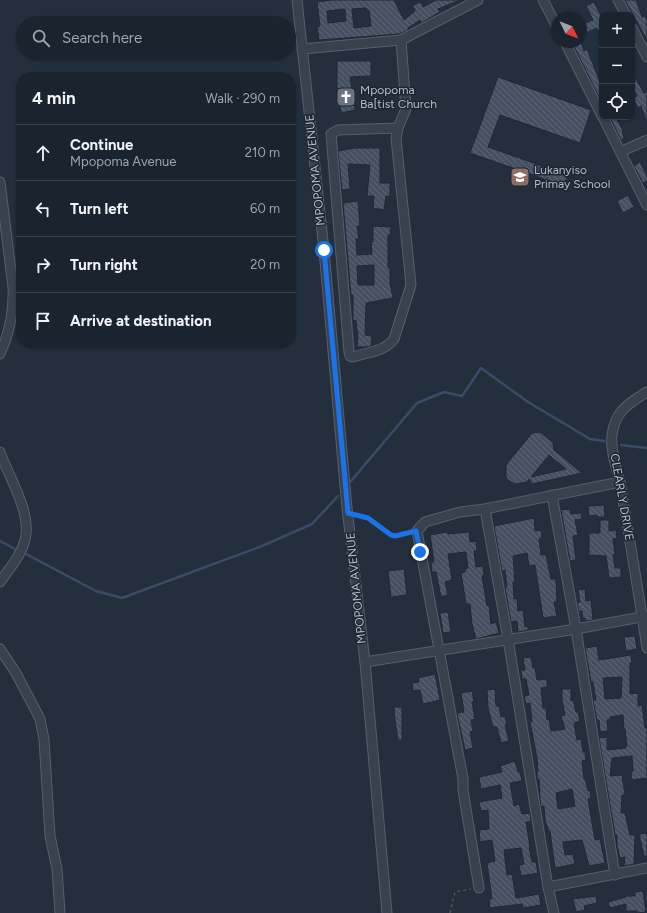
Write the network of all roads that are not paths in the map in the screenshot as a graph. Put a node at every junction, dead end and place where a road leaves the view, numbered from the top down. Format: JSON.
{"nodes":[{"id":1,"x":296,"y":0,"type":"edge"},
{"id":2,"x":478,"y":0,"type":"edge"},
{"id":3,"x":543,"y":0,"type":"edge"},
{"id":4,"x":618,"y":0,"type":"edge"},
{"id":5,"x":467,"y":2,"type":"edge"},
{"id":6,"x":624,"y":12,"type":"edge"},
{"id":7,"x":551,"y":15,"type":"edge"},
{"id":8,"x":635,"y":34,"type":"edge"},
{"id":9,"x":401,"y":40,"type":"junction"},
{"id":10,"x":568,"y":48,"type":"edge"},
{"id":11,"x":302,"y":49,"type":"junction"},
{"id":12,"x":647,"y":57,"type":"edge"},
{"id":13,"x":599,"y":110,"type":"edge"},
{"id":14,"x":604,"y":120,"type":"edge"},
{"id":15,"x":398,"y":128,"type":"junction"},
{"id":16,"x":647,"y":140,"type":"edge"},
{"id":17,"x":620,"y":152,"type":"junction"},
{"id":18,"x":0,"y":182,"type":"edge"},
{"id":19,"x":647,"y":205,"type":"edge"},
{"id":20,"x":0,"y":354,"type":"edge"},
{"id":21,"x":647,"y":392,"type":"edge"},
{"id":22,"x":0,"y":452,"type":"edge"},
{"id":23,"x":620,"y":482,"type":"junction"},
{"id":24,"x":552,"y":495,"type":"junction"},
{"id":25,"x":485,"y":509,"type":"junction"},
{"id":26,"x":0,"y":582,"type":"edge"},
{"id":27,"x":645,"y":616,"type":"edge"},
{"id":28,"x":576,"y":629,"type":"junction"},
{"id":29,"x":508,"y":639,"type":"junction"},
{"id":30,"x":647,"y":648,"type":"edge"},
{"id":31,"x":0,"y":649,"type":"edge"},
{"id":32,"x":440,"y":651,"type":"junction"},
{"id":33,"x":365,"y":662,"type":"junction"},
{"id":34,"x":647,"y":868,"type":"edge"},
{"id":35,"x":615,"y":875,"type":"junction"},
{"id":36,"x":548,"y":887,"type":"junction"},
{"id":37,"x":480,"y":888,"type":"road end"},
{"id":38,"x":60,"y":913,"type":"edge"},
{"id":39,"x":386,"y":913,"type":"edge"},
{"id":40,"x":554,"y":913,"type":"edge"}],
"edges":[{"from":1,"to":11,"type":"street","name":"MPOPOMA AVENUE"},
{"from":2,"to":5,"type":"street"},
{"from":3,"to":7,"type":"street"},
{"from":4,"to":6,"type":"street"},
{"from":5,"to":9,"type":"street"},
{"from":8,"to":12,"type":"street"},
{"from":9,"to":11,"type":"street"},
{"from":9,"to":15,"type":"street"},
{"from":10,"to":13,"type":"street"},
{"from":11,"to":33,"type":"street","name":"MPOPOMA AVENUE"},
{"from":14,"to":17,"type":"street"},
{"from":15,"to":15,"type":"street"},
{"from":16,"to":17,"type":"street"},
{"from":17,"to":19,"type":"street"},
{"from":18,"to":20,"type":"street"},
{"from":21,"to":23,"type":"street","name":"CLEARLY DRIVE"},
{"from":22,"to":26,"type":"street"},
{"from":23,"to":24,"type":"street"},
{"from":23,"to":27,"type":"street","name":"CLEARLY DRIVE"},
{"from":24,"to":25,"type":"street"},
{"from":24,"to":28,"type":"street"},
{"from":25,"to":29,"type":"street"},
{"from":25,"to":32,"type":"street"},
{"from":27,"to":28,"type":"street"},
{"from":27,"to":30,"type":"street","name":"CLEARLY DRIVE"},
{"from":28,"to":29,"type":"street"},
{"from":28,"to":35,"type":"street"},
{"from":29,"to":32,"type":"street"},
{"from":29,"to":36,"type":"street"},
{"from":31,"to":38,"type":"street"},
{"from":32,"to":33,"type":"street"},
{"from":32,"to":37,"type":"street"},
{"from":33,"to":39,"type":"street","name":"MPOPOMA AVENUE"},
{"from":34,"to":35,"type":"street"},
{"from":35,"to":36,"type":"street"},
{"from":36,"to":40,"type":"street"}]}
